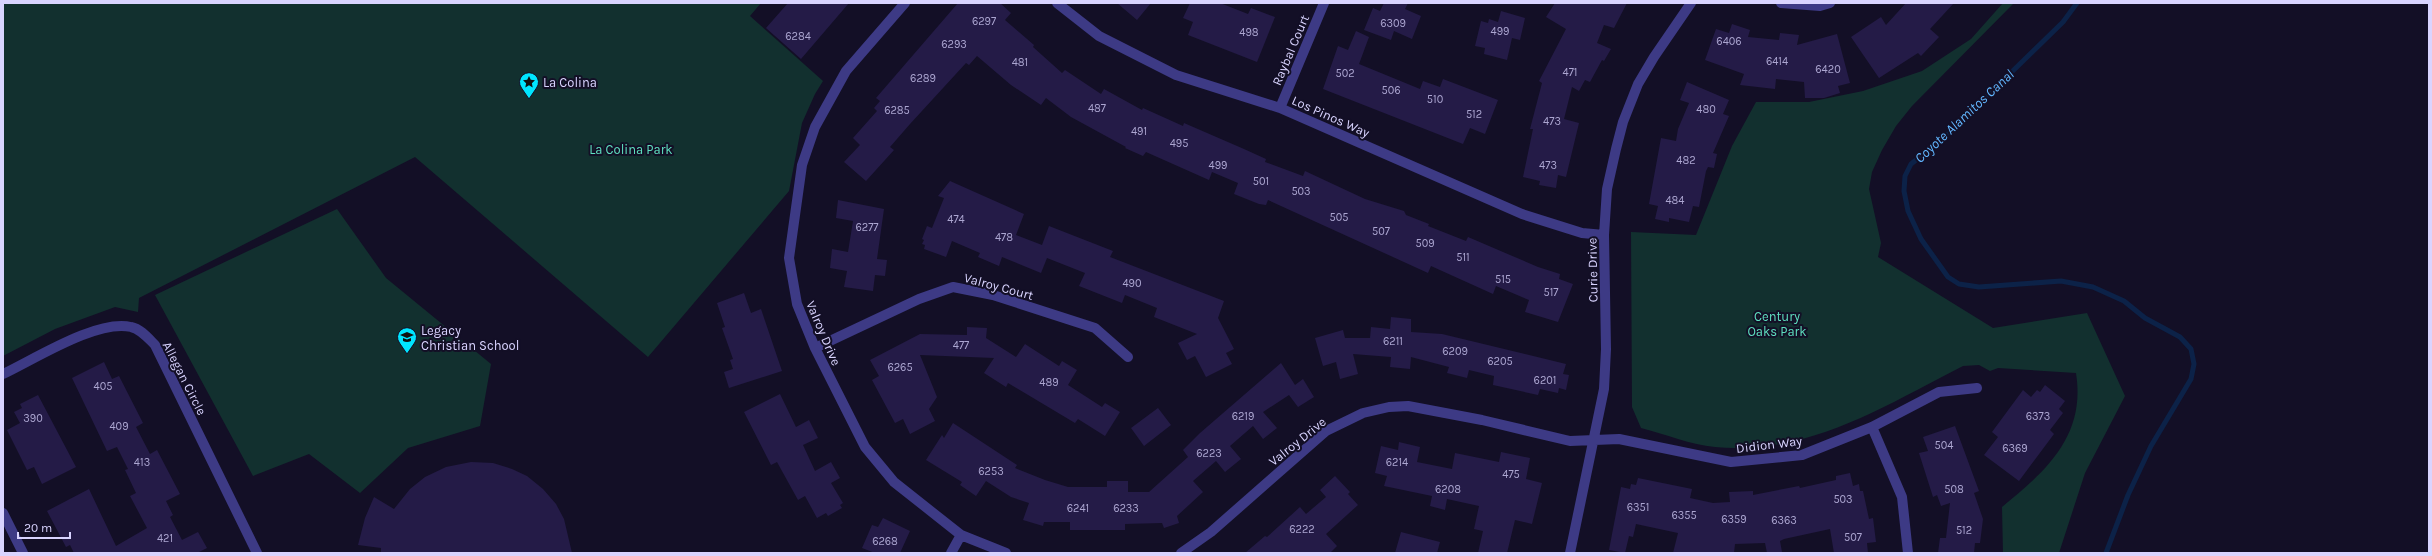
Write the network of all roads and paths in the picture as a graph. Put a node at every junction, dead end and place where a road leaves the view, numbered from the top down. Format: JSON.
{"nodes":[{"id":1,"x":905,"y":3,"type":"edge"},
{"id":2,"x":1057,"y":3,"type":"edge"},
{"id":3,"x":1324,"y":3,"type":"edge"},
{"id":4,"x":1691,"y":3,"type":"edge"},
{"id":5,"x":1781,"y":3,"type":"edge"},
{"id":6,"x":1830,"y":3,"type":"edge"},
{"id":7,"x":1280,"y":108,"type":"junction"},
{"id":8,"x":1604,"y":234,"type":"junction"},
{"id":9,"x":815,"y":348,"type":"junction"},
{"id":10,"x":1128,"y":356,"type":"dead end"},
{"id":11,"x":3,"y":374,"type":"edge"},
{"id":12,"x":1978,"y":388,"type":"dead end"},
{"id":13,"x":1872,"y":427,"type":"junction"},
{"id":14,"x":1594,"y":440,"type":"junction"},
{"id":15,"x":3,"y":513,"type":"edge"},
{"id":16,"x":961,"y":535,"type":"junction"},
{"id":17,"x":23,"y":553,"type":"edge"},
{"id":18,"x":257,"y":553,"type":"edge"},
{"id":19,"x":951,"y":553,"type":"edge"},
{"id":20,"x":1006,"y":553,"type":"edge"},
{"id":21,"x":1181,"y":553,"type":"edge"},
{"id":22,"x":1570,"y":553,"type":"edge"},
{"id":23,"x":1908,"y":553,"type":"edge"}],
"edges":[{"from":1,"to":9,"type":"street","name":"Valroy Drive"},
{"from":2,"to":7,"type":"street","name":"Los Pinos Way"},
{"from":3,"to":7,"type":"street","name":"Raybal Court"},
{"from":4,"to":8,"type":"street","name":"Curie Drive"},
{"from":5,"to":6,"type":"street"},
{"from":7,"to":8,"type":"street","name":"Los Pinos Way"},
{"from":8,"to":14,"type":"street","name":"Curie Drive"},
{"from":9,"to":10,"type":"street","name":"Valroy Court"},
{"from":9,"to":16,"type":"street","name":"Valroy Drive"},
{"from":11,"to":18,"type":"street","name":"Allegan Circle"},
{"from":12,"to":13,"type":"street","name":"Didion Way"},
{"from":13,"to":14,"type":"street","name":"Didion Way"},
{"from":13,"to":23,"type":"street"},
{"from":14,"to":21,"type":"street","name":"Valroy Drive"},
{"from":14,"to":22,"type":"street","name":"Curie Drive"},
{"from":15,"to":17,"type":"street"},
{"from":16,"to":19,"type":"street"},
{"from":16,"to":20,"type":"street","name":"Valroy Drive"}]}
